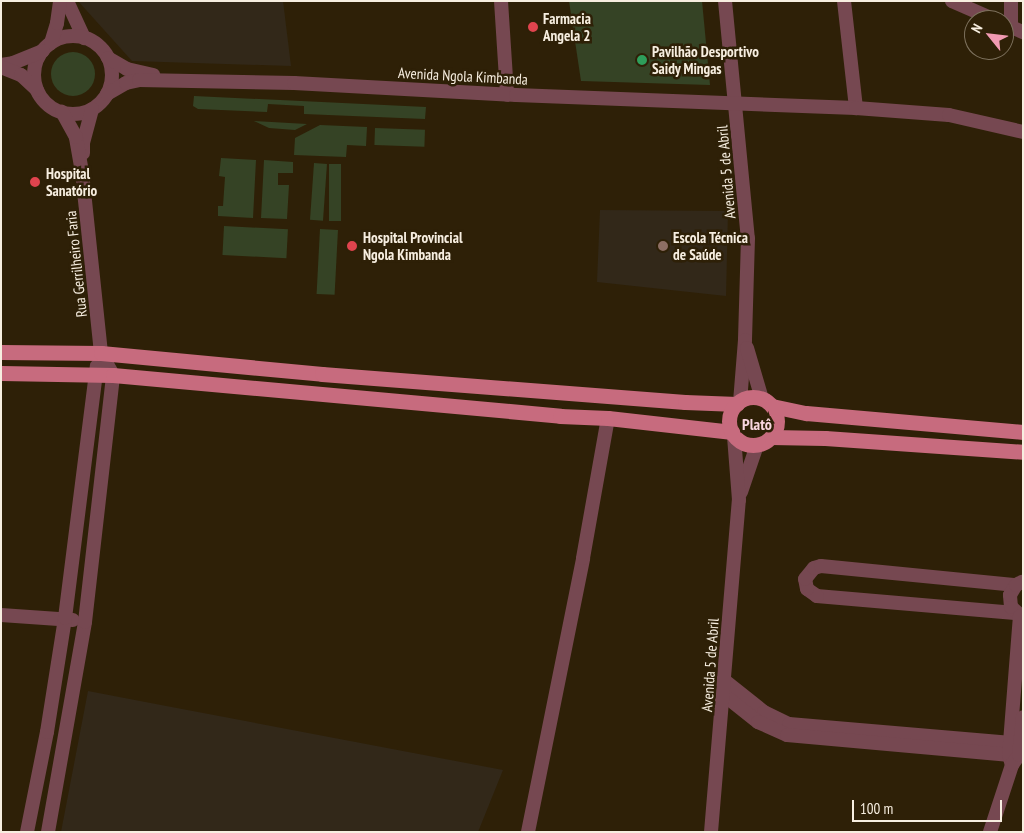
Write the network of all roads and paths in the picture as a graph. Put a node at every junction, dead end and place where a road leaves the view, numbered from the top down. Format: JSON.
{"nodes":[{"id":1,"x":60,"y":1,"type":"edge"},
{"id":2,"x":67,"y":1,"type":"edge"},
{"id":3,"x":501,"y":1,"type":"edge"},
{"id":4,"x":725,"y":1,"type":"edge"},
{"id":5,"x":952,"y":1,"type":"edge"},
{"id":6,"x":848,"y":2,"type":"edge"},
{"id":7,"x":972,"y":10,"type":"edge"},
{"id":8,"x":84,"y":38,"type":"junction"},
{"id":9,"x":47,"y":47,"type":"junction"},
{"id":10,"x":108,"y":58,"type":"junction"},
{"id":11,"x":1,"y":66,"type":"edge"},
{"id":12,"x":189,"y":80,"type":"junction"},
{"id":13,"x":37,"y":90,"type":"junction"},
{"id":14,"x":107,"y":94,"type":"junction"},
{"id":15,"x":507,"y":95,"type":"junction"},
{"id":16,"x":736,"y":103,"type":"junction"},
{"id":17,"x":856,"y":108,"type":"junction"},
{"id":18,"x":92,"y":109,"type":"junction"},
{"id":19,"x":62,"y":112,"type":"junction"},
{"id":20,"x":1023,"y":132,"type":"edge"},
{"id":21,"x":82,"y":172,"type":"junction"},
{"id":22,"x":745,"y":340,"type":"junction"},
{"id":23,"x":1,"y":352,"type":"edge"},
{"id":24,"x":102,"y":353,"type":"junction"},
{"id":25,"x":1,"y":373,"type":"edge"},
{"id":26,"x":94,"y":373,"type":"junction"},
{"id":27,"x":113,"y":375,"type":"junction"},
{"id":28,"x":561,"y":393,"type":"junction"},
{"id":29,"x":738,"y":403,"type":"junction"},
{"id":30,"x":767,"y":403,"type":"junction"},
{"id":31,"x":560,"y":416,"type":"junction"},
{"id":32,"x":608,"y":418,"type":"junction"},
{"id":33,"x":1023,"y":432,"type":"edge"},
{"id":34,"x":733,"y":434,"type":"junction"},
{"id":35,"x":771,"y":436,"type":"junction"},
{"id":36,"x":757,"y":445,"type":"junction"},
{"id":37,"x":1023,"y":452,"type":"edge"},
{"id":38,"x":739,"y":500,"type":"junction"},
{"id":39,"x":1019,"y":583,"type":"edge"},
{"id":40,"x":1,"y":615,"type":"edge"},
{"id":41,"x":1019,"y":615,"type":"edge"},
{"id":42,"x":65,"y":618,"type":"junction"},
{"id":43,"x":85,"y":622,"type":"junction"},
{"id":44,"x":724,"y":688,"type":"junction"},
{"id":45,"x":1023,"y":717,"type":"edge"},
{"id":46,"x":1017,"y":751,"type":"edge"},
{"id":47,"x":27,"y":832,"type":"edge"},
{"id":48,"x":48,"y":832,"type":"edge"},
{"id":49,"x":528,"y":832,"type":"edge"},
{"id":50,"x":711,"y":832,"type":"edge"},
{"id":51,"x":990,"y":832,"type":"edge"}],
"edges":[{"from":1,"to":9,"type":"street"},
{"from":2,"to":8,"type":"street"},
{"from":3,"to":15,"type":"street"},
{"from":4,"to":16,"type":"street","name":"Avenida 5 de Abril"},
{"from":5,"to":7,"type":"street"},
{"from":6,"to":17,"type":"street"},
{"from":8,"to":9,"type":"street"},
{"from":8,"to":10,"type":"street"},
{"from":9,"to":11,"type":"street"},
{"from":9,"to":13,"type":"street"},
{"from":10,"to":12,"type":"street"},
{"from":10,"to":14,"type":"street"},
{"from":11,"to":13,"type":"street"},
{"from":12,"to":14,"type":"street"},
{"from":12,"to":15,"type":"street","name":"Avenida Ngola Kimbanda"},
{"from":13,"to":19,"type":"street"},
{"from":14,"to":18,"type":"street"},
{"from":15,"to":16,"type":"street","name":"Avenida Ngola Kimbanda"},
{"from":16,"to":17,"type":"street","name":"Avenida Ngola Kimbanda"},
{"from":16,"to":22,"type":"street","name":"Avenida 5 de Abril"},
{"from":17,"to":20,"type":"street","name":"Avenida Ngola Kimbanda"},
{"from":18,"to":19,"type":"street"},
{"from":18,"to":21,"type":"street","name":"Rua Gerrilheiro Faria"},
{"from":19,"to":21,"type":"street","name":"Rua Gerrilheiro Faria"},
{"from":21,"to":24,"type":"street","name":"Rua Gerrilheiro Faria"},
{"from":22,"to":29,"type":"street","name":"Avenida 5 de Abril"},
{"from":22,"to":30,"type":"street","name":"Avenida 5 de Abril"},
{"from":23,"to":24,"type":"main road"},
{"from":24,"to":26,"type":"street"},
{"from":24,"to":27,"type":"street"},
{"from":24,"to":28,"type":"main road"},
{"from":25,"to":26,"type":"main road"},
{"from":26,"to":27,"type":"main road"},
{"from":26,"to":42,"type":"street"},
{"from":27,"to":31,"type":"main road"},
{"from":27,"to":43,"type":"street"},
{"from":28,"to":29,"type":"main road"},
{"from":28,"to":31,"type":"main road"},
{"from":29,"to":30,"type":"main road"},
{"from":29,"to":34,"type":"main road"},
{"from":30,"to":33,"type":"main road"},
{"from":30,"to":35,"type":"main road"},
{"from":31,"to":32,"type":"main road"},
{"from":32,"to":34,"type":"main road"},
{"from":32,"to":49,"type":"street"},
{"from":34,"to":36,"type":"main road"},
{"from":34,"to":38,"type":"street","name":"Avenida 5 de Abril"},
{"from":35,"to":36,"type":"main road"},
{"from":35,"to":37,"type":"main road"},
{"from":36,"to":38,"type":"street","name":"Avenida 5 de Abril"},
{"from":38,"to":44,"type":"street","name":"Avenida 5 de Abril"},
{"from":39,"to":41,"type":"street"},
{"from":39,"to":41,"type":"street"},
{"from":40,"to":42,"type":"street"},
{"from":41,"to":46,"type":"street"},
{"from":42,"to":43,"type":"street"},
{"from":42,"to":47,"type":"street"},
{"from":43,"to":48,"type":"street"},
{"from":44,"to":46,"type":"street"},
{"from":44,"to":50,"type":"street","name":"Avenida 5 de Abril"},
{"from":45,"to":46,"type":"street"},
{"from":46,"to":51,"type":"street"}]}
